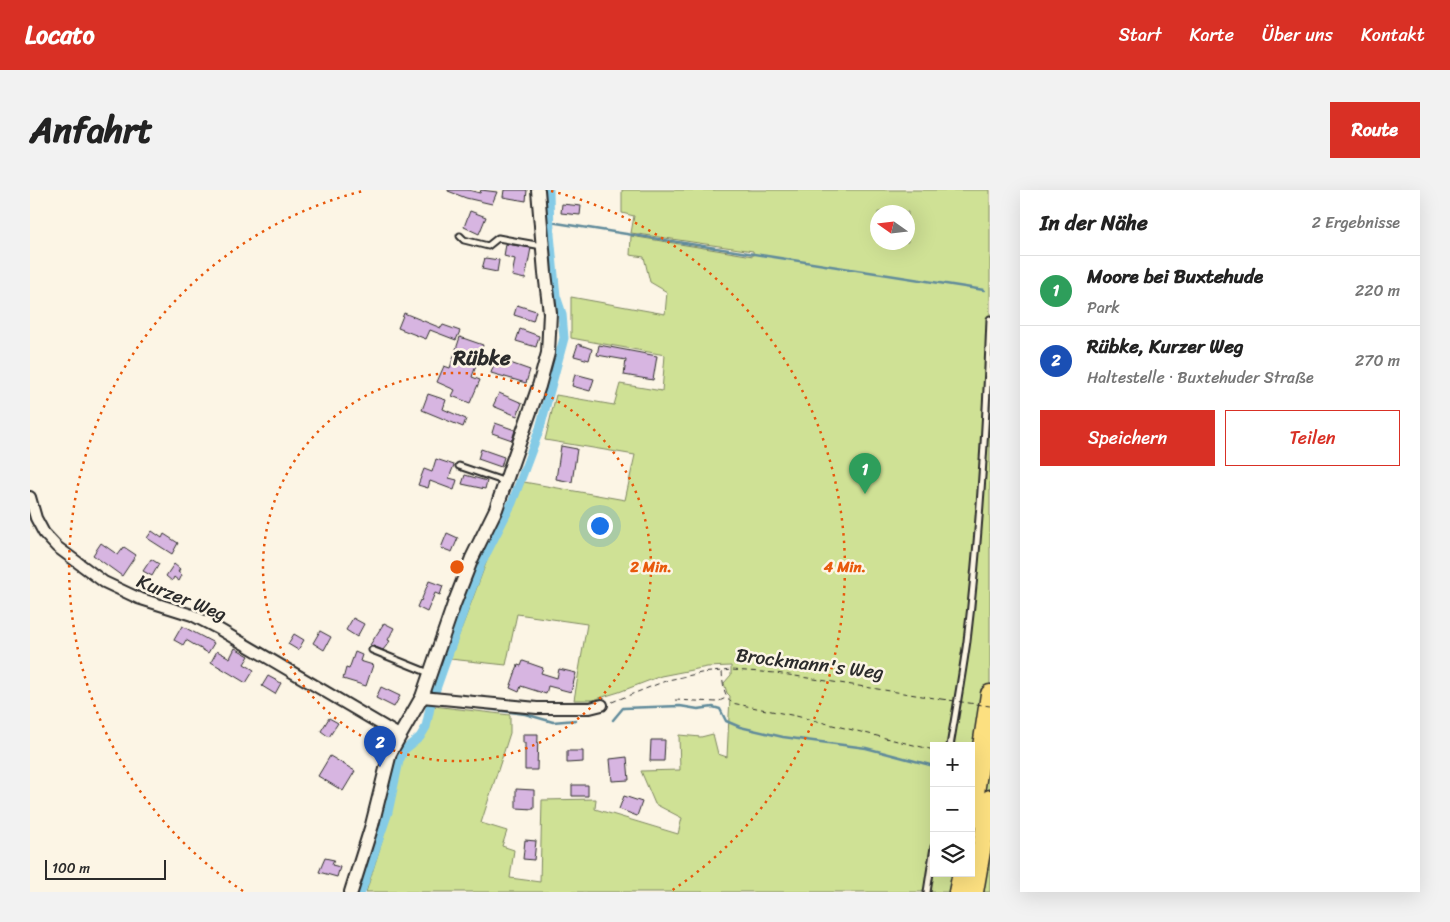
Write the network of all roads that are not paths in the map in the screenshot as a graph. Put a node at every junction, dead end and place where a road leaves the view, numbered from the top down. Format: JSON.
{"nodes":[{"id":1,"x":538,"y":190,"type":"edge"},
{"id":2,"x":460,"y":236,"type":"dead end"},
{"id":3,"x":543,"y":246,"type":"junction"},
{"id":4,"x":990,"y":319,"type":"edge"},
{"id":5,"x":459,"y":466,"type":"dead end"},
{"id":6,"x":506,"y":482,"type":"junction"},
{"id":7,"x":30,"y":497,"type":"edge"},
{"id":8,"x":372,"y":650,"type":"dead end"},
{"id":9,"x":430,"y":673,"type":"junction"},
{"id":10,"x":990,"y":694,"type":"edge"},
{"id":11,"x":429,"y":698,"type":"junction"},
{"id":12,"x":602,"y":705,"type":"road end"},
{"id":13,"x":399,"y":735,"type":"junction"},
{"id":14,"x":951,"y":742,"type":"edge"},
{"id":15,"x":975,"y":796,"type":"edge"},
{"id":16,"x":990,"y":798,"type":"edge"},
{"id":17,"x":930,"y":870,"type":"edge"},
{"id":18,"x":961,"y":877,"type":"edge"},
{"id":19,"x":351,"y":892,"type":"edge"},
{"id":20,"x":926,"y":892,"type":"edge"},
{"id":21,"x":958,"y":892,"type":"edge"},
{"id":22,"x":974,"y":892,"type":"edge"}],
"edges":[{"from":1,"to":3,"type":"street"},
{"from":2,"to":3,"type":"lane"},
{"from":3,"to":6,"type":"street"},
{"from":4,"to":14,"type":"lane"},
{"from":5,"to":6,"type":"lane"},
{"from":6,"to":9,"type":"street"},
{"from":7,"to":13,"type":"street","name":"Kurzer Weg"},
{"from":8,"to":9,"type":"lane"},
{"from":9,"to":11,"type":"street"},
{"from":10,"to":15,"type":"highway"},
{"from":11,"to":12,"type":"street"},
{"from":11,"to":13,"type":"street"},
{"from":13,"to":19,"type":"street"},
{"from":16,"to":22,"type":"highway"},
{"from":17,"to":20,"type":"lane"},
{"from":18,"to":21,"type":"highway"}]}
